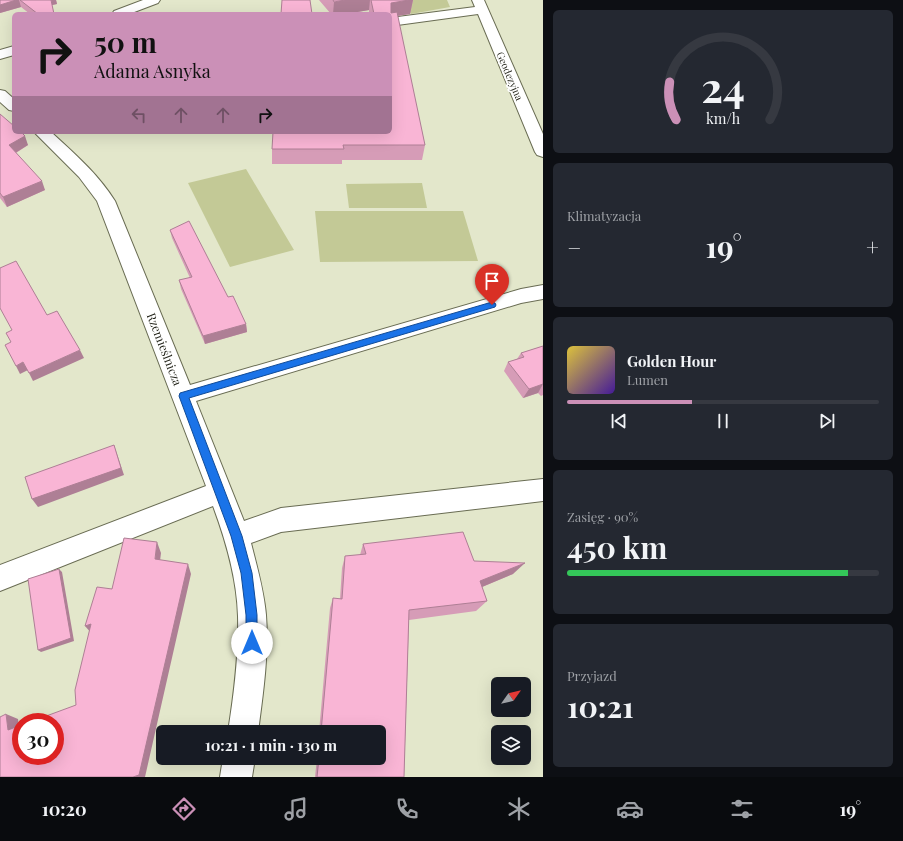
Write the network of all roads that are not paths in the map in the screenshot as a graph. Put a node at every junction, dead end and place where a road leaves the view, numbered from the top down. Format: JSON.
{"nodes":[{"id":1,"x":154,"y":0,"type":"edge"},
{"id":2,"x":480,"y":5,"type":"edge"},
{"id":3,"x":123,"y":12,"type":"edge"},
{"id":4,"x":392,"y":22,"type":"edge"},
{"id":5,"x":12,"y":51,"type":"edge"},
{"id":6,"x":0,"y":55,"type":"edge"},
{"id":7,"x":0,"y":94,"type":"edge"},
{"id":8,"x":12,"y":105,"type":"edge"},
{"id":9,"x":44,"y":134,"type":"edge"},
{"id":10,"x":540,"y":138,"type":"edge"},
{"id":11,"x":543,"y":152,"type":"edge"},
{"id":12,"x":543,"y":292,"type":"edge"},
{"id":13,"x":183,"y":396,"type":"junction"},
{"id":14,"x":543,"y":490,"type":"edge"},
{"id":15,"x":220,"y":492,"type":"junction"},
{"id":16,"x":236,"y":536,"type":"junction"},
{"id":17,"x":1,"y":578,"type":"dead end"},
{"id":18,"x":244,"y":725,"type":"edge"},
{"id":19,"x":238,"y":765,"type":"edge"},
{"id":20,"x":236,"y":777,"type":"edge"}],
"edges":[{"from":1,"to":3,"type":"street"},
{"from":2,"to":4,"type":"street"},
{"from":2,"to":10,"type":"street","name":"Geodezyjna"},
{"from":5,"to":6,"type":"street"},
{"from":7,"to":8,"type":"street"},
{"from":9,"to":13,"type":"street","name":"Rzemieślnicza"},
{"from":10,"to":11,"type":"street","name":"Geodezyjna"},
{"from":12,"to":13,"type":"street"},
{"from":13,"to":15,"type":"street","name":"Rzemieślnicza"},
{"from":14,"to":16,"type":"street"},
{"from":15,"to":16,"type":"street","name":"Rzemieślnicza"},
{"from":15,"to":17,"type":"street"},
{"from":16,"to":18,"type":"street","name":"Rzemieślnicza"},
{"from":19,"to":20,"type":"street"}]}
